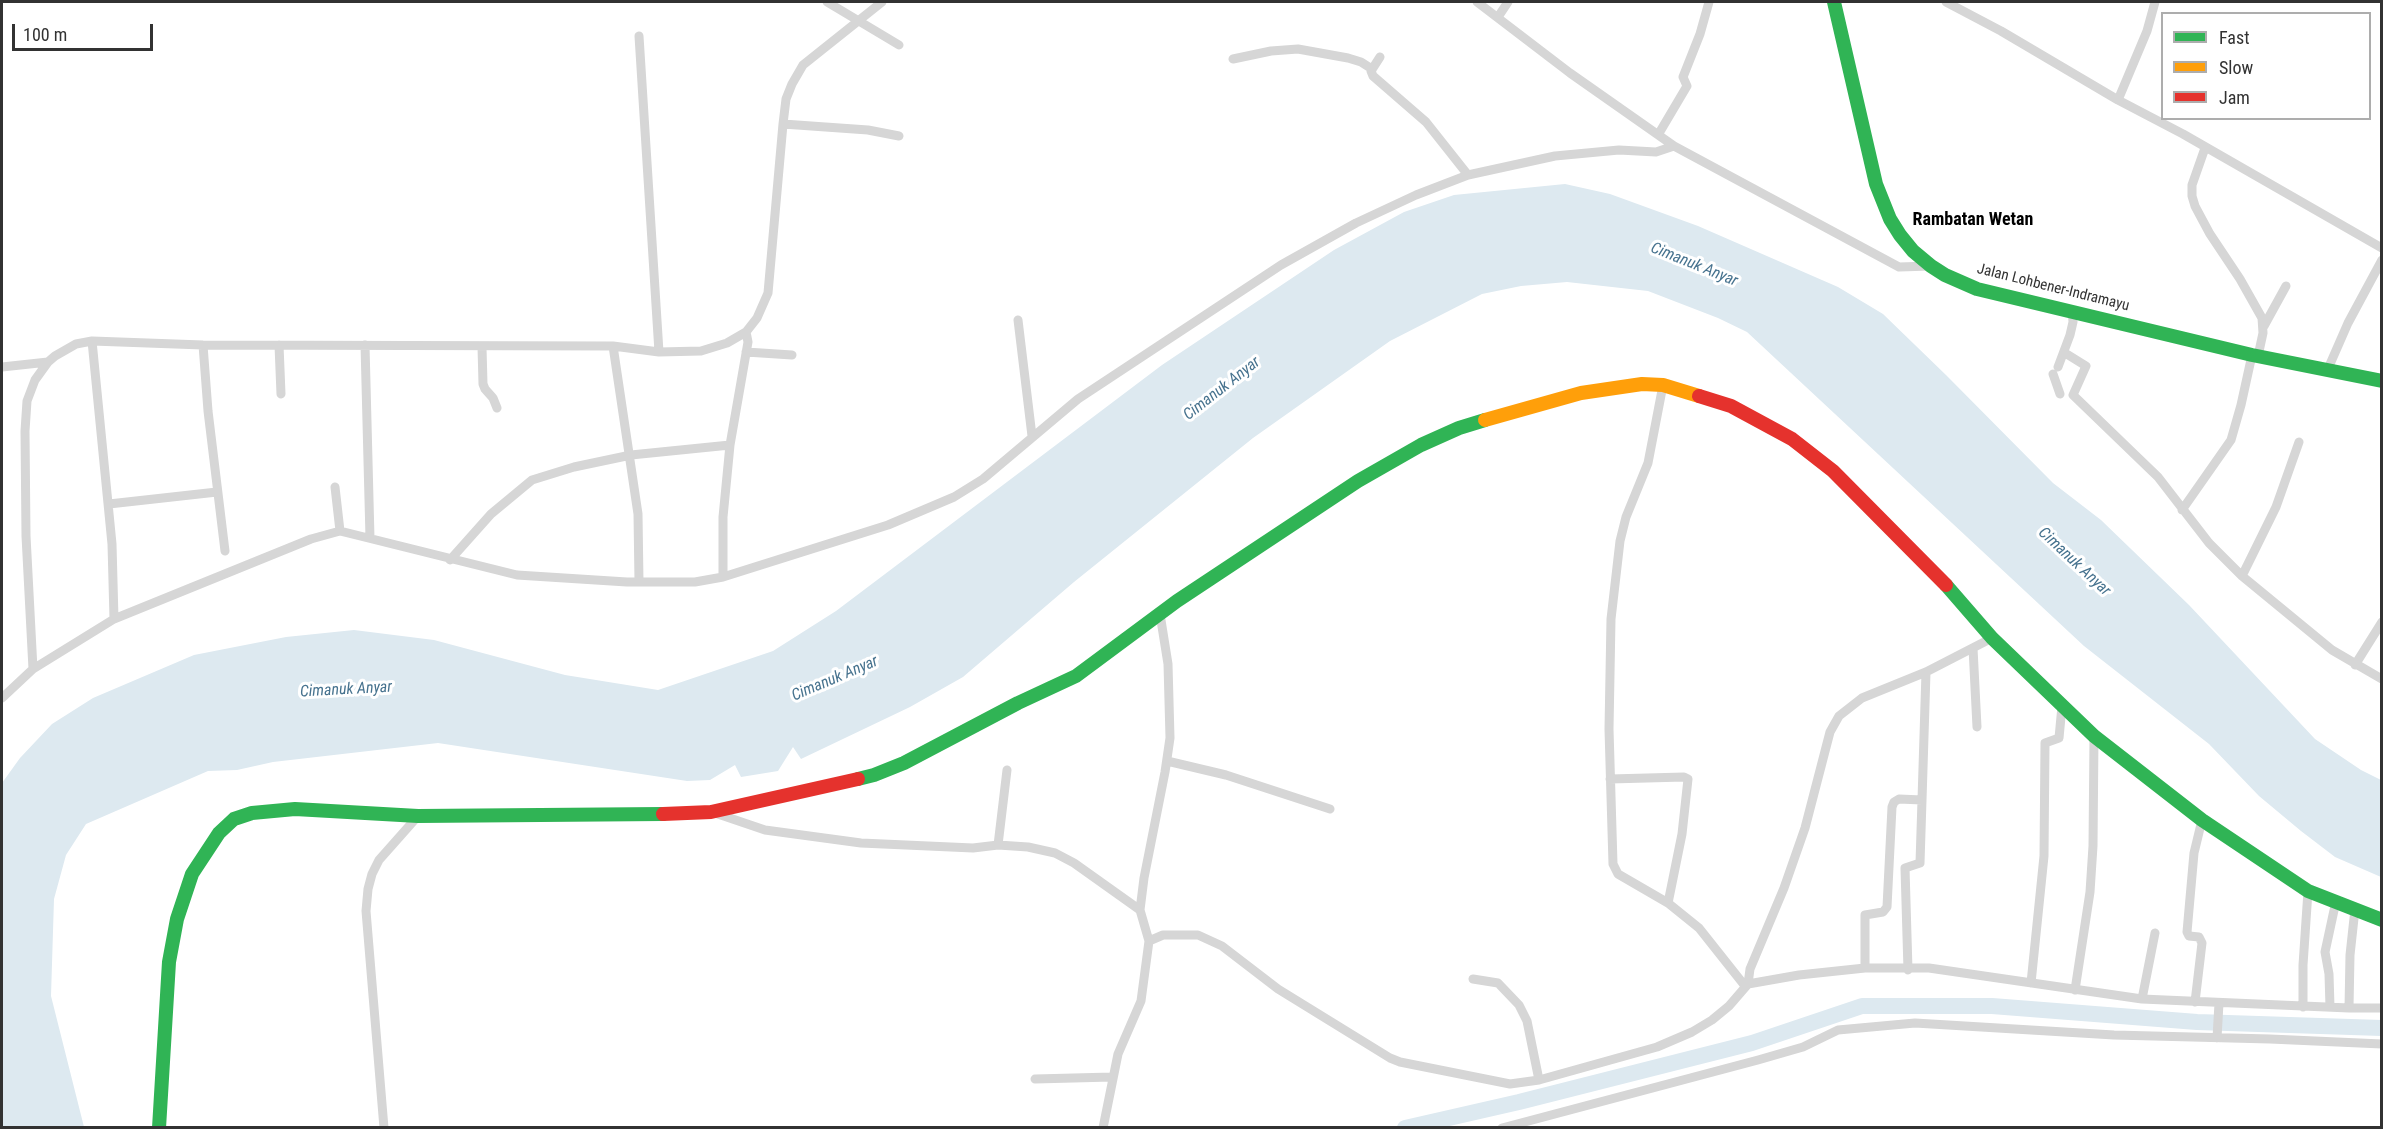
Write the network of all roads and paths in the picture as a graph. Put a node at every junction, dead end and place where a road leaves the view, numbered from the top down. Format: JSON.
{"nodes":[{"id":1,"x":827,"y":2,"type":"edge"},
{"id":2,"x":882,"y":2,"type":"edge"},
{"id":3,"x":1477,"y":2,"type":"edge"},
{"id":4,"x":1508,"y":2,"type":"edge"},
{"id":5,"x":1709,"y":2,"type":"edge"},
{"id":6,"x":1834,"y":2,"type":"edge"},
{"id":7,"x":1946,"y":2,"type":"edge"},
{"id":8,"x":2155,"y":2,"type":"edge"},
{"id":9,"x":1498,"y":17,"type":"junction"},
{"id":10,"x":858,"y":19,"type":"junction"},
{"id":11,"x":639,"y":36,"type":"dead end"},
{"id":12,"x":899,"y":45,"type":"dead end"},
{"id":13,"x":1380,"y":57,"type":"dead end"},
{"id":14,"x":1233,"y":59,"type":"dead end"},
{"id":15,"x":1372,"y":69,"type":"junction"},
{"id":16,"x":2118,"y":100,"type":"junction"},
{"id":17,"x":783,"y":124,"type":"junction"},
{"id":18,"x":1658,"y":135,"type":"junction"},
{"id":19,"x":899,"y":136,"type":"dead end"},
{"id":20,"x":1674,"y":146,"type":"junction"},
{"id":21,"x":2204,"y":153,"type":"junction"},
{"id":22,"x":1468,"y":175,"type":"junction"},
{"id":23,"x":2382,"y":248,"type":"edge"},
{"id":24,"x":2382,"y":260,"type":"edge"},
{"id":25,"x":1931,"y":266,"type":"junction"},
{"id":26,"x":2286,"y":286,"type":"dead end"},
{"id":27,"x":2072,"y":310,"type":"junction"},
{"id":28,"x":1018,"y":320,"type":"dead end"},
{"id":29,"x":2264,"y":326,"type":"junction"},
{"id":30,"x":746,"y":332,"type":"junction"},
{"id":31,"x":92,"y":340,"type":"junction"},
{"id":32,"x":203,"y":345,"type":"junction"},
{"id":33,"x":279,"y":345,"type":"junction"},
{"id":34,"x":365,"y":345,"type":"junction"},
{"id":35,"x":613,"y":346,"type":"junction"},
{"id":36,"x":659,"y":346,"type":"junction"},
{"id":37,"x":482,"y":347,"type":"junction"},
{"id":38,"x":746,"y":352,"type":"junction"},
{"id":39,"x":2065,"y":353,"type":"junction"},
{"id":40,"x":792,"y":355,"type":"dead end"},
{"id":41,"x":2255,"y":355,"type":"junction"},
{"id":42,"x":45,"y":362,"type":"junction"},
{"id":43,"x":2,"y":367,"type":"edge"},
{"id":44,"x":2327,"y":371,"type":"junction"},
{"id":45,"x":2382,"y":381,"type":"edge"},
{"id":46,"x":1663,"y":386,"type":"junction"},
{"id":47,"x":281,"y":394,"type":"dead end"},
{"id":48,"x":2060,"y":394,"type":"dead end"},
{"id":49,"x":497,"y":408,"type":"dead end"},
{"id":50,"x":1032,"y":436,"type":"junction"},
{"id":51,"x":2299,"y":442,"type":"dead end"},
{"id":52,"x":730,"y":445,"type":"junction"},
{"id":53,"x":631,"y":454,"type":"junction"},
{"id":54,"x":334,"y":487,"type":"dead end"},
{"id":55,"x":217,"y":492,"type":"junction"},
{"id":56,"x":109,"y":504,"type":"junction"},
{"id":57,"x":2182,"y":510,"type":"junction"},
{"id":58,"x":340,"y":531,"type":"junction"},
{"id":59,"x":370,"y":538,"type":"junction"},
{"id":60,"x":225,"y":551,"type":"dead end"},
{"id":61,"x":450,"y":560,"type":"junction"},
{"id":62,"x":2242,"y":576,"type":"junction"},
{"id":63,"x":723,"y":578,"type":"junction"},
{"id":64,"x":639,"y":582,"type":"junction"},
{"id":65,"x":1160,"y":614,"type":"junction"},
{"id":66,"x":114,"y":619,"type":"junction"},
{"id":67,"x":2382,"y":622,"type":"edge"},
{"id":68,"x":1992,"y":638,"type":"junction"},
{"id":69,"x":1973,"y":648,"type":"junction"},
{"id":70,"x":2355,"y":665,"type":"junction"},
{"id":71,"x":33,"y":669,"type":"junction"},
{"id":72,"x":1926,"y":672,"type":"junction"},
{"id":73,"x":2382,"y":679,"type":"edge"},
{"id":74,"x":2,"y":698,"type":"edge"},
{"id":75,"x":2062,"y":706,"type":"junction"},
{"id":76,"x":1977,"y":727,"type":"dead end"},
{"id":77,"x":2094,"y":736,"type":"junction"},
{"id":78,"x":1167,"y":760,"type":"junction"},
{"id":79,"x":1007,"y":770,"type":"dead end"},
{"id":80,"x":1610,"y":779,"type":"junction"},
{"id":81,"x":1922,"y":801,"type":"junction"},
{"id":82,"x":1330,"y":809,"type":"dead end"},
{"id":83,"x":711,"y":812,"type":"junction"},
{"id":84,"x":418,"y":816,"type":"junction"},
{"id":85,"x":2202,"y":820,"type":"junction"},
{"id":86,"x":998,"y":845,"type":"junction"},
{"id":87,"x":2308,"y":891,"type":"junction"},
{"id":88,"x":2336,"y":901,"type":"junction"},
{"id":89,"x":1668,"y":903,"type":"junction"},
{"id":90,"x":1140,"y":909,"type":"junction"},
{"id":91,"x":2355,"y":909,"type":"junction"},
{"id":92,"x":2382,"y":920,"type":"edge"},
{"id":93,"x":2155,"y":933,"type":"dead end"},
{"id":94,"x":1149,"y":941,"type":"junction"},
{"id":95,"x":1865,"y":968,"type":"junction"},
{"id":96,"x":1908,"y":970,"type":"junction"},
{"id":97,"x":1473,"y":979,"type":"dead end"},
{"id":98,"x":2031,"y":983,"type":"junction"},
{"id":99,"x":1747,"y":985,"type":"junction"},
{"id":100,"x":2076,"y":990,"type":"junction"},
{"id":101,"x":2142,"y":999,"type":"junction"},
{"id":102,"x":2195,"y":1002,"type":"junction"},
{"id":103,"x":2303,"y":1006,"type":"junction"},
{"id":104,"x":2218,"y":1007,"type":"junction"},
{"id":105,"x":2331,"y":1007,"type":"junction"},
{"id":106,"x":2349,"y":1008,"type":"junction"},
{"id":107,"x":2382,"y":1008,"type":"edge"},
{"id":108,"x":2217,"y":1035,"type":"junction"},
{"id":109,"x":2382,"y":1044,"type":"edge"},
{"id":110,"x":1112,"y":1077,"type":"junction"},
{"id":111,"x":1035,"y":1079,"type":"dead end"},
{"id":112,"x":1539,"y":1080,"type":"junction"},
{"id":113,"x":159,"y":1128,"type":"edge"},
{"id":114,"x":384,"y":1128,"type":"edge"},
{"id":115,"x":1102,"y":1128,"type":"edge"},
{"id":116,"x":1502,"y":1128,"type":"edge"}],
"edges":[{"from":1,"to":10,"type":"street"},
{"from":2,"to":10,"type":"street"},
{"from":3,"to":9,"type":"street"},
{"from":4,"to":9,"type":"street"},
{"from":5,"to":18,"type":"street"},
{"from":6,"to":25,"type":"main road","name":"Jalan Lohbener-Indramayu"},
{"from":7,"to":16,"type":"street"},
{"from":8,"to":16,"type":"street"},
{"from":9,"to":18,"type":"street"},
{"from":10,"to":12,"type":"street"},
{"from":10,"to":17,"type":"street"},
{"from":11,"to":36,"type":"street"},
{"from":13,"to":15,"type":"street"},
{"from":14,"to":15,"type":"street"},
{"from":15,"to":22,"type":"street"},
{"from":16,"to":21,"type":"street"},
{"from":17,"to":19,"type":"street"},
{"from":17,"to":30,"type":"street"},
{"from":18,"to":20,"type":"street"},
{"from":20,"to":22,"type":"street"},
{"from":20,"to":25,"type":"street"},
{"from":21,"to":23,"type":"street"},
{"from":21,"to":29,"type":"street"},
{"from":22,"to":50,"type":"street"},
{"from":24,"to":44,"type":"street"},
{"from":25,"to":27,"type":"main road","name":"Jalan Lohbener-Indramayu"},
{"from":26,"to":29,"type":"street"},
{"from":27,"to":39,"type":"street"},
{"from":27,"to":41,"type":"main road","name":"Jalan Lohbener-Indramayu"},
{"from":28,"to":50,"type":"street"},
{"from":29,"to":41,"type":"street"},
{"from":30,"to":36,"type":"street"},
{"from":30,"to":38,"type":"street"},
{"from":31,"to":32,"type":"street"},
{"from":31,"to":42,"type":"street"},
{"from":31,"to":56,"type":"street"},
{"from":32,"to":33,"type":"street"},
{"from":32,"to":55,"type":"street"},
{"from":33,"to":34,"type":"street"},
{"from":33,"to":47,"type":"street"},
{"from":34,"to":37,"type":"street"},
{"from":34,"to":59,"type":"street"},
{"from":35,"to":36,"type":"street"},
{"from":35,"to":37,"type":"street"},
{"from":35,"to":53,"type":"street"},
{"from":37,"to":49,"type":"street"},
{"from":38,"to":40,"type":"street"},
{"from":38,"to":52,"type":"street"},
{"from":39,"to":48,"type":"street"},
{"from":39,"to":57,"type":"street"},
{"from":41,"to":44,"type":"main road","name":"Jalan Lohbener-Indramayu"},
{"from":41,"to":57,"type":"street"},
{"from":42,"to":43,"type":"street"},
{"from":42,"to":71,"type":"street"},
{"from":44,"to":45,"type":"main road","name":"Jalan Lohbener-Indramayu"},
{"from":46,"to":65,"type":"main road"},
{"from":46,"to":68,"type":"main road"},
{"from":46,"to":80,"type":"street"},
{"from":50,"to":63,"type":"street"},
{"from":51,"to":62,"type":"street"},
{"from":52,"to":53,"type":"street"},
{"from":52,"to":63,"type":"street"},
{"from":53,"to":61,"type":"street"},
{"from":53,"to":64,"type":"street"},
{"from":54,"to":58,"type":"street"},
{"from":55,"to":56,"type":"street"},
{"from":55,"to":60,"type":"street"},
{"from":56,"to":66,"type":"street"},
{"from":57,"to":62,"type":"street"},
{"from":58,"to":59,"type":"street"},
{"from":58,"to":66,"type":"street"},
{"from":59,"to":61,"type":"street"},
{"from":61,"to":64,"type":"street"},
{"from":62,"to":70,"type":"street"},
{"from":63,"to":64,"type":"street"},
{"from":65,"to":78,"type":"street"},
{"from":65,"to":83,"type":"main road"},
{"from":66,"to":71,"type":"street"},
{"from":67,"to":70,"type":"street"},
{"from":68,"to":69,"type":"street"},
{"from":68,"to":75,"type":"main road"},
{"from":69,"to":72,"type":"street"},
{"from":69,"to":76,"type":"street"},
{"from":70,"to":73,"type":"street"},
{"from":71,"to":74,"type":"street"},
{"from":72,"to":81,"type":"street"},
{"from":72,"to":99,"type":"street"},
{"from":75,"to":77,"type":"main road"},
{"from":75,"to":98,"type":"street"},
{"from":77,"to":85,"type":"main road"},
{"from":77,"to":100,"type":"street"},
{"from":78,"to":82,"type":"street"},
{"from":78,"to":90,"type":"street"},
{"from":79,"to":86,"type":"street"},
{"from":80,"to":89,"type":"street"},
{"from":80,"to":89,"type":"street"},
{"from":81,"to":95,"type":"street"},
{"from":81,"to":96,"type":"street"},
{"from":83,"to":84,"type":"main road"},
{"from":83,"to":86,"type":"street"},
{"from":84,"to":113,"type":"main road"},
{"from":84,"to":114,"type":"street"},
{"from":85,"to":87,"type":"main road"},
{"from":85,"to":102,"type":"street"},
{"from":86,"to":90,"type":"street"},
{"from":87,"to":88,"type":"main road"},
{"from":87,"to":103,"type":"street"},
{"from":88,"to":91,"type":"main road"},
{"from":88,"to":105,"type":"street"},
{"from":89,"to":99,"type":"street"},
{"from":90,"to":94,"type":"street"},
{"from":91,"to":92,"type":"main road"},
{"from":91,"to":106,"type":"street"},
{"from":93,"to":101,"type":"street"},
{"from":94,"to":110,"type":"street"},
{"from":94,"to":112,"type":"street"},
{"from":95,"to":96,"type":"street"},
{"from":95,"to":99,"type":"street"},
{"from":96,"to":98,"type":"street"},
{"from":97,"to":112,"type":"street"},
{"from":98,"to":100,"type":"street"},
{"from":99,"to":112,"type":"street"},
{"from":100,"to":101,"type":"street"},
{"from":101,"to":102,"type":"street"},
{"from":102,"to":104,"type":"street"},
{"from":103,"to":104,"type":"street"},
{"from":103,"to":105,"type":"street"},
{"from":104,"to":108,"type":"street"},
{"from":105,"to":106,"type":"street"},
{"from":106,"to":107,"type":"street"},
{"from":108,"to":109,"type":"street"},
{"from":108,"to":116,"type":"street"},
{"from":110,"to":111,"type":"street"},
{"from":110,"to":115,"type":"street"}]}
